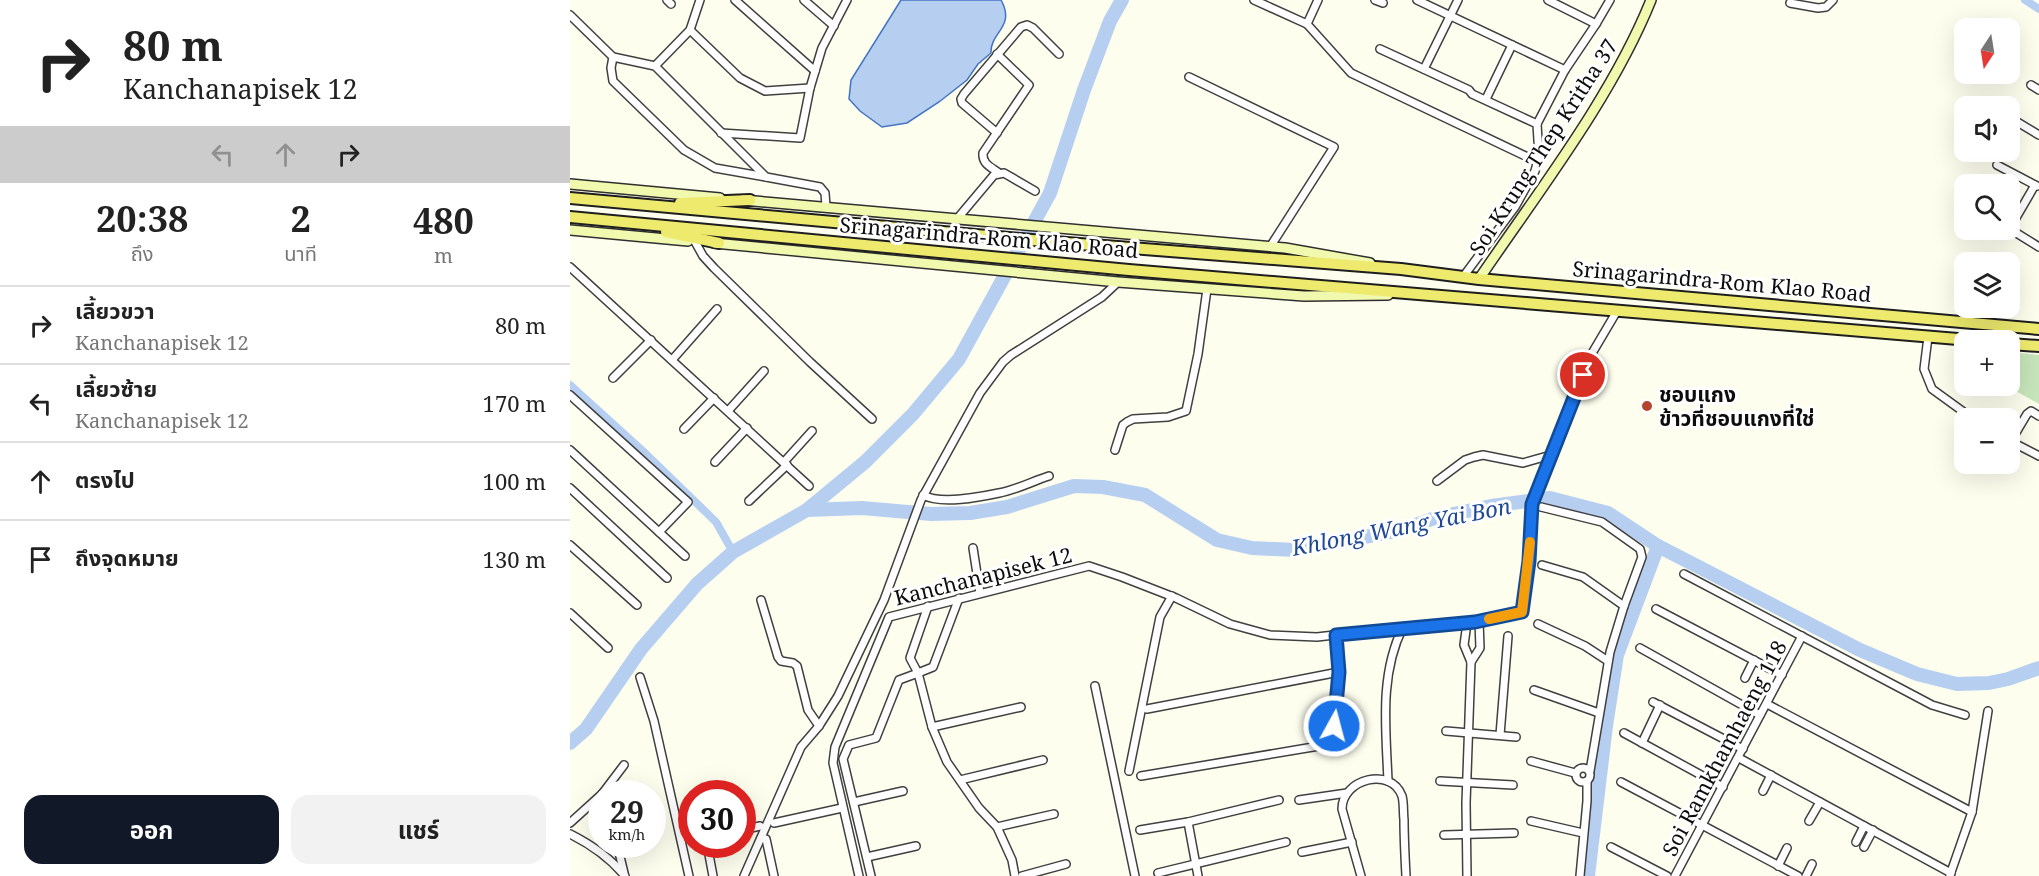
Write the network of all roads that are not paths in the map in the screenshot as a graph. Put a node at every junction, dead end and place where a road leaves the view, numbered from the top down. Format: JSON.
{"nodes":[{"id":1,"x":700,"y":0,"type":"edge"},
{"id":2,"x":735,"y":0,"type":"edge"},
{"id":3,"x":804,"y":0,"type":"edge"},
{"id":4,"x":847,"y":0,"type":"edge"},
{"id":5,"x":1254,"y":0,"type":"edge"},
{"id":6,"x":1318,"y":0,"type":"edge"},
{"id":7,"x":1417,"y":0,"type":"edge"},
{"id":8,"x":1458,"y":0,"type":"edge"},
{"id":9,"x":1548,"y":0,"type":"edge"},
{"id":10,"x":1610,"y":0,"type":"edge"},
{"id":11,"x":1651,"y":0,"type":"edge"},
{"id":12,"x":1833,"y":0,"type":"edge"},
{"id":13,"x":1269,"y":3,"type":"edge"},
{"id":14,"x":1790,"y":3,"type":"dead end"},
{"id":15,"x":570,"y":15,"type":"edge"},
{"id":16,"x":1450,"y":16,"type":"junction"},
{"id":17,"x":1307,"y":24,"type":"junction"},
{"id":18,"x":1596,"y":24,"type":"junction"},
{"id":19,"x":834,"y":26,"type":"junction"},
{"id":20,"x":690,"y":30,"type":"junction"},
{"id":21,"x":1512,"y":45,"type":"junction"},
{"id":22,"x":1380,"y":48,"type":"dead end"},
{"id":23,"x":998,"y":54,"type":"junction"},
{"id":24,"x":1059,"y":54,"type":"dead end"},
{"id":25,"x":613,"y":57,"type":"junction"},
{"id":26,"x":655,"y":66,"type":"junction"},
{"id":27,"x":1424,"y":69,"type":"junction"},
{"id":28,"x":1565,"y":70,"type":"junction"},
{"id":29,"x":815,"y":71,"type":"junction"},
{"id":30,"x":1189,"y":77,"type":"dead end"},
{"id":31,"x":2031,"y":85,"type":"dead end"},
{"id":32,"x":810,"y":88,"type":"junction"},
{"id":33,"x":2039,"y":90,"type":"edge"},
{"id":34,"x":1486,"y":99,"type":"junction"},
{"id":35,"x":1537,"y":124,"type":"junction"},
{"id":36,"x":2020,"y":124,"type":"edge"},
{"id":37,"x":721,"y":133,"type":"junction"},
{"id":38,"x":997,"y":133,"type":"junction"},
{"id":39,"x":2039,"y":135,"type":"edge"},
{"id":40,"x":1538,"y":162,"type":"junction"},
{"id":41,"x":1997,"y":165,"type":"dead end"},
{"id":42,"x":999,"y":173,"type":"junction"},
{"id":43,"x":766,"y":177,"type":"junction"},
{"id":44,"x":570,"y":184,"type":"edge"},
{"id":45,"x":2037,"y":186,"type":"edge"},
{"id":46,"x":1035,"y":191,"type":"dead end"},
{"id":47,"x":570,"y":198,"type":"edge"},
{"id":48,"x":750,"y":200,"type":"junction"},
{"id":49,"x":632,"y":204,"type":"junction"},
{"id":50,"x":826,"y":207,"type":"junction"},
{"id":51,"x":2020,"y":213,"type":"edge"},
{"id":52,"x":570,"y":217,"type":"edge"},
{"id":53,"x":957,"y":219,"type":"junction"},
{"id":54,"x":621,"y":222,"type":"junction"},
{"id":55,"x":570,"y":231,"type":"edge"},
{"id":56,"x":2020,"y":235,"type":"edge"},
{"id":57,"x":694,"y":240,"type":"junction"},
{"id":58,"x":719,"y":243,"type":"joint"},
{"id":59,"x":1270,"y":247,"type":"junction"},
{"id":60,"x":2039,"y":247,"type":"edge"},
{"id":61,"x":570,"y":267,"type":"edge"},
{"id":62,"x":1401,"y":269,"type":"junction"},
{"id":63,"x":1463,"y":277,"type":"junction"},
{"id":64,"x":1479,"y":279,"type":"junction"},
{"id":65,"x":1118,"y":282,"type":"junction"},
{"id":66,"x":1207,"y":289,"type":"junction"},
{"id":67,"x":1405,"y":294,"type":"junction"},
{"id":68,"x":717,"y":309,"type":"dead end"},
{"id":69,"x":1617,"y":311,"type":"junction"},
{"id":70,"x":2039,"y":329,"type":"edge"},
{"id":71,"x":1928,"y":337,"type":"junction"},
{"id":72,"x":1954,"y":339,"type":"edge"},
{"id":73,"x":651,"y":340,"type":"junction"},
{"id":74,"x":2020,"y":345,"type":"edge"},
{"id":75,"x":2039,"y":346,"type":"edge"},
{"id":76,"x":672,"y":360,"type":"junction"},
{"id":77,"x":764,"y":371,"type":"dead end"},
{"id":78,"x":613,"y":378,"type":"dead end"},
{"id":79,"x":570,"y":395,"type":"edge"},
{"id":80,"x":714,"y":398,"type":"junction"},
{"id":81,"x":1958,"y":408,"type":"edge"},
{"id":82,"x":728,"y":411,"type":"junction"},
{"id":83,"x":2039,"y":416,"type":"edge"},
{"id":84,"x":872,"y":419,"type":"dead end"},
{"id":85,"x":2020,"y":425,"type":"edge"},
{"id":86,"x":747,"y":428,"type":"junction"},
{"id":87,"x":684,"y":429,"type":"dead end"},
{"id":88,"x":812,"y":431,"type":"dead end"},
{"id":89,"x":2020,"y":446,"type":"edge"},
{"id":90,"x":570,"y":450,"type":"edge"},
{"id":91,"x":1115,"y":450,"type":"dead end"},
{"id":92,"x":1551,"y":455,"type":"junction"},
{"id":93,"x":2039,"y":456,"type":"edge"},
{"id":94,"x":715,"y":462,"type":"dead end"},
{"id":95,"x":785,"y":464,"type":"junction"},
{"id":96,"x":1049,"y":476,"type":"dead end"},
{"id":97,"x":1437,"y":481,"type":"dead end"},
{"id":98,"x":809,"y":486,"type":"dead end"},
{"id":99,"x":570,"y":488,"type":"edge"},
{"id":100,"x":922,"y":498,"type":"junction"},
{"id":101,"x":749,"y":501,"type":"dead end"},
{"id":102,"x":1540,"y":507,"type":"dead end"},
{"id":103,"x":659,"y":532,"type":"junction"},
{"id":104,"x":570,"y":545,"type":"edge"},
{"id":105,"x":973,"y":548,"type":"dead end"},
{"id":106,"x":685,"y":556,"type":"dead end"},
{"id":107,"x":1542,"y":564,"type":"dead end"},
{"id":108,"x":1684,"y":574,"type":"dead end"},
{"id":109,"x":667,"y":578,"type":"dead end"},
{"id":110,"x":980,"y":593,"type":"junction"},
{"id":111,"x":1172,"y":596,"type":"junction"},
{"id":112,"x":959,"y":598,"type":"junction"},
{"id":113,"x":761,"y":600,"type":"dead end"},
{"id":114,"x":637,"y":605,"type":"dead end"},
{"id":115,"x":928,"y":606,"type":"junction"},
{"id":116,"x":1624,"y":606,"type":"junction"},
{"id":117,"x":1656,"y":609,"type":"dead end"},
{"id":118,"x":570,"y":613,"type":"edge"},
{"id":119,"x":1479,"y":621,"type":"junction"},
{"id":120,"x":1467,"y":623,"type":"junction"},
{"id":121,"x":1538,"y":624,"type":"dead end"},
{"id":122,"x":1403,"y":627,"type":"junction"},
{"id":123,"x":1336,"y":635,"type":"junction"},
{"id":124,"x":1508,"y":636,"type":"dead end"},
{"id":125,"x":1802,"y":636,"type":"junction"},
{"id":126,"x":608,"y":648,"type":"dead end"},
{"id":127,"x":1640,"y":648,"type":"dead end"},
{"id":128,"x":1754,"y":660,"type":"junction"},
{"id":129,"x":1608,"y":661,"type":"junction"},
{"id":130,"x":1471,"y":662,"type":"junction"},
{"id":131,"x":1339,"y":672,"type":"junction"},
{"id":132,"x":918,"y":673,"type":"junction"},
{"id":133,"x":1782,"y":675,"type":"junction"},
{"id":134,"x":640,"y":677,"type":"dead end"},
{"id":135,"x":1745,"y":678,"type":"dead end"},
{"id":136,"x":1095,"y":686,"type":"dead end"},
{"id":137,"x":1534,"y":690,"type":"dead end"},
{"id":138,"x":1767,"y":704,"type":"junction"},
{"id":139,"x":1021,"y":707,"type":"dead end"},
{"id":140,"x":1147,"y":709,"type":"dead end"},
{"id":141,"x":1988,"y":711,"type":"dead end"},
{"id":142,"x":1599,"y":713,"type":"junction"},
{"id":143,"x":1760,"y":715,"type":"junction"},
{"id":144,"x":1965,"y":716,"type":"dead end"},
{"id":145,"x":819,"y":726,"type":"junction"},
{"id":146,"x":932,"y":727,"type":"junction"},
{"id":147,"x":1446,"y":730,"type":"dead end"},
{"id":148,"x":1469,"y":732,"type":"junction"},
{"id":149,"x":1624,"y":733,"type":"dead end"},
{"id":150,"x":1500,"y":735,"type":"junction"},
{"id":151,"x":1516,"y":737,"type":"dead end"},
{"id":152,"x":1642,"y":743,"type":"junction"},
{"id":153,"x":1743,"y":749,"type":"junction"},
{"id":154,"x":1739,"y":758,"type":"junction"},
{"id":155,"x":1043,"y":760,"type":"dead end"},
{"id":156,"x":1531,"y":761,"type":"dead end"},
{"id":157,"x":624,"y":765,"type":"dead end"},
{"id":158,"x":1129,"y":771,"type":"dead end"},
{"id":159,"x":1590,"y":771,"type":"junction"},
{"id":160,"x":1575,"y":773,"type":"junction"},
{"id":161,"x":1771,"y":775,"type":"junction"},
{"id":162,"x":1141,"y":776,"type":"dead end"},
{"id":163,"x":613,"y":780,"type":"edge"},
{"id":164,"x":960,"y":780,"type":"junction"},
{"id":165,"x":1388,"y":781,"type":"junction"},
{"id":166,"x":1440,"y":781,"type":"dead end"},
{"id":167,"x":1587,"y":781,"type":"junction"},
{"id":168,"x":1621,"y":782,"type":"dead end"},
{"id":169,"x":1467,"y":783,"type":"junction"},
{"id":170,"x":1513,"y":785,"type":"dead end"},
{"id":171,"x":1723,"y":787,"type":"junction"},
{"id":172,"x":903,"y":791,"type":"dead end"},
{"id":173,"x":1763,"y":791,"type":"dead end"},
{"id":174,"x":1347,"y":793,"type":"junction"},
{"id":175,"x":1279,"y":800,"type":"dead end"},
{"id":176,"x":1299,"y":800,"type":"dead end"},
{"id":177,"x":854,"y":802,"type":"junction"},
{"id":178,"x":1820,"y":802,"type":"junction"},
{"id":179,"x":588,"y":807,"type":"edge"},
{"id":180,"x":842,"y":808,"type":"junction"},
{"id":181,"x":1972,"y":812,"type":"junction"},
{"id":182,"x":1054,"y":814,"type":"dead end"},
{"id":183,"x":1531,"y":821,"type":"dead end"},
{"id":184,"x":1809,"y":821,"type":"dead end"},
{"id":185,"x":1188,"y":822,"type":"junction"},
{"id":186,"x":570,"y":823,"type":"edge"},
{"id":187,"x":774,"y":823,"type":"dead end"},
{"id":188,"x":762,"y":826,"type":"dead end"},
{"id":189,"x":1703,"y":826,"type":"junction"},
{"id":190,"x":1864,"y":826,"type":"junction"},
{"id":191,"x":756,"y":827,"type":"edge"},
{"id":192,"x":997,"y":827,"type":"junction"},
{"id":193,"x":1140,"y":830,"type":"dead end"},
{"id":194,"x":1873,"y":830,"type":"junction"},
{"id":195,"x":1515,"y":833,"type":"dead end"},
{"id":196,"x":1583,"y":833,"type":"junction"},
{"id":197,"x":570,"y":834,"type":"edge"},
{"id":198,"x":1467,"y":834,"type":"junction"},
{"id":199,"x":1444,"y":835,"type":"dead end"},
{"id":200,"x":766,"y":839,"type":"dead end"},
{"id":201,"x":1286,"y":842,"type":"dead end"},
{"id":202,"x":1352,"y":842,"type":"junction"},
{"id":203,"x":1856,"y":842,"type":"dead end"},
{"id":204,"x":916,"y":846,"type":"dead end"},
{"id":205,"x":1611,"y":847,"type":"dead end"},
{"id":206,"x":1864,"y":847,"type":"dead end"},
{"id":207,"x":1788,"y":848,"type":"dead end"},
{"id":208,"x":1302,"y":852,"type":"dead end"},
{"id":209,"x":867,"y":857,"type":"junction"},
{"id":210,"x":620,"y":858,"type":"edge"},
{"id":211,"x":710,"y":858,"type":"edge"},
{"id":212,"x":1066,"y":864,"type":"dead end"},
{"id":213,"x":1196,"y":864,"type":"junction"},
{"id":214,"x":1812,"y":864,"type":"dead end"},
{"id":215,"x":1778,"y":866,"type":"junction"},
{"id":216,"x":1158,"y":873,"type":"dead end"},
{"id":217,"x":1950,"y":874,"type":"edge"},
{"id":218,"x":625,"y":876,"type":"edge"},
{"id":219,"x":689,"y":876,"type":"edge"},
{"id":220,"x":713,"y":876,"type":"edge"},
{"id":221,"x":744,"y":876,"type":"edge"},
{"id":222,"x":774,"y":876,"type":"edge"},
{"id":223,"x":859,"y":876,"type":"edge"},
{"id":224,"x":871,"y":876,"type":"edge"},
{"id":225,"x":1016,"y":876,"type":"edge"},
{"id":226,"x":1022,"y":876,"type":"edge"},
{"id":227,"x":1136,"y":876,"type":"edge"},
{"id":228,"x":1198,"y":876,"type":"edge"},
{"id":229,"x":1361,"y":876,"type":"edge"},
{"id":230,"x":1406,"y":876,"type":"edge"},
{"id":231,"x":1467,"y":876,"type":"edge"},
{"id":232,"x":1580,"y":876,"type":"edge"},
{"id":233,"x":1667,"y":876,"type":"edge"},
{"id":234,"x":1676,"y":876,"type":"edge"},
{"id":235,"x":1798,"y":876,"type":"edge"},
{"id":236,"x":1806,"y":876,"type":"edge"}],
"edges":[{"from":1,"to":20,"type":"street"},
{"from":2,"to":29,"type":"street"},
{"from":3,"to":19,"type":"street"},
{"from":4,"to":19,"type":"street"},
{"from":5,"to":13,"type":"street"},
{"from":6,"to":17,"type":"street"},
{"from":7,"to":16,"type":"street"},
{"from":8,"to":16,"type":"street"},
{"from":9,"to":18,"type":"street"},
{"from":10,"to":18,"type":"street"},
{"from":11,"to":64,"type":"main road","name":"Soi Krung Thep Kritha 37"},
{"from":12,"to":14,"type":"street"},
{"from":13,"to":17,"type":"street"},
{"from":15,"to":25,"type":"street"},
{"from":16,"to":21,"type":"street"},
{"from":16,"to":27,"type":"street"},
{"from":17,"to":40,"type":"street"},
{"from":18,"to":28,"type":"street"},
{"from":19,"to":29,"type":"street"},
{"from":20,"to":26,"type":"street"},
{"from":20,"to":32,"type":"street"},
{"from":21,"to":28,"type":"street"},
{"from":21,"to":34,"type":"street"},
{"from":22,"to":27,"type":"street"},
{"from":23,"to":24,"type":"street"},
{"from":23,"to":38,"type":"street"},
{"from":23,"to":38,"type":"street"},
{"from":25,"to":26,"type":"street"},
{"from":25,"to":43,"type":"street"},
{"from":26,"to":37,"type":"street"},
{"from":27,"to":34,"type":"street"},
{"from":28,"to":35,"type":"street"},
{"from":29,"to":32,"type":"street"},
{"from":30,"to":59,"type":"street"},
{"from":31,"to":33,"type":"street"},
{"from":32,"to":37,"type":"street"},
{"from":34,"to":35,"type":"street"},
{"from":35,"to":40,"type":"street"},
{"from":36,"to":39,"type":"street"},
{"from":37,"to":43,"type":"street"},
{"from":38,"to":42,"type":"street"},
{"from":40,"to":63,"type":"street"},
{"from":41,"to":45,"type":"street"},
{"from":42,"to":46,"type":"street"},
{"from":42,"to":53,"type":"street"},
{"from":43,"to":50,"type":"street"},
{"from":44,"to":48,"type":"main road","name":"Srinagarindra-Rom Klao Road"},
{"from":45,"to":51,"type":"street"},
{"from":47,"to":49,"type":"main road","name":"Srinagarindra-Rom Klao Road"},
{"from":48,"to":49,"type":"main road"},
{"from":48,"to":50,"type":"main road","name":"Srinagarindra-Rom Klao Road"},
{"from":49,"to":62,"type":"main road","name":"Srinagarindra-Rom Klao Road"},
{"from":50,"to":53,"type":"main road","name":"Srinagarindra-Rom Klao Road"},
{"from":52,"to":54,"type":"main road","name":"Srinagarindra-Rom Klao Road"},
{"from":53,"to":59,"type":"main road","name":"Srinagarindra-Rom Klao Road"},
{"from":54,"to":57,"type":"main road"},
{"from":54,"to":67,"type":"main road","name":"Srinagarindra-Rom Klao Road"},
{"from":55,"to":57,"type":"main road"},
{"from":56,"to":60,"type":"street"},
{"from":57,"to":58,"type":"main road"},
{"from":57,"to":84,"type":"street"},
{"from":58,"to":65,"type":"main road","name":"Srinagarindra-Rom Klao Road"},
{"from":59,"to":62,"type":"main road","name":"Srinagarindra-Rom Klao Road"},
{"from":61,"to":73,"type":"street"},
{"from":62,"to":63,"type":"main road","name":"Srinagarindra-Rom Klao Road"},
{"from":63,"to":64,"type":"main road","name":"Srinagarindra-Rom Klao Road"},
{"from":64,"to":70,"type":"main road","name":"Srinagarindra-Rom Klao Road"},
{"from":65,"to":66,"type":"main road","name":"Srinagarindra-Rom Klao Road"},
{"from":65,"to":100,"type":"street"},
{"from":66,"to":67,"type":"main road","name":"Srinagarindra-Rom Klao Road"},
{"from":66,"to":91,"type":"street"},
{"from":67,"to":69,"type":"main road","name":"Srinagarindra-Rom Klao Road"},
{"from":68,"to":76,"type":"street"},
{"from":69,"to":71,"type":"main road","name":"Srinagarindra-Rom Klao Road"},
{"from":69,"to":92,"type":"street"},
{"from":71,"to":72,"type":"main road","name":"Srinagarindra-Rom Klao Road"},
{"from":71,"to":81,"type":"street"},
{"from":73,"to":76,"type":"street"},
{"from":73,"to":78,"type":"street"},
{"from":74,"to":75,"type":"main road"},
{"from":76,"to":80,"type":"street"},
{"from":77,"to":82,"type":"street"},
{"from":79,"to":103,"type":"street"},
{"from":80,"to":82,"type":"street"},
{"from":80,"to":87,"type":"street"},
{"from":82,"to":86,"type":"street"},
{"from":83,"to":85,"type":"street"},
{"from":86,"to":94,"type":"street"},
{"from":86,"to":95,"type":"street"},
{"from":88,"to":95,"type":"street"},
{"from":89,"to":93,"type":"street"},
{"from":90,"to":103,"type":"street"},
{"from":92,"to":97,"type":"street"},
{"from":92,"to":119,"type":"street","name":"Kanchanapisek 12"},
{"from":95,"to":98,"type":"street"},
{"from":95,"to":101,"type":"street"},
{"from":96,"to":100,"type":"street"},
{"from":99,"to":109,"type":"street"},
{"from":100,"to":145,"type":"street"},
{"from":102,"to":116,"type":"street"},
{"from":103,"to":106,"type":"street"},
{"from":104,"to":114,"type":"street"},
{"from":105,"to":110,"type":"street"},
{"from":107,"to":116,"type":"street"},
{"from":108,"to":125,"type":"street"},
{"from":110,"to":111,"type":"street","name":"Kanchanapisek 12"},
{"from":110,"to":112,"type":"street","name":"Kanchanapisek 12"},
{"from":111,"to":123,"type":"street","name":"Kanchanapisek 12"},
{"from":111,"to":158,"type":"street"},
{"from":112,"to":115,"type":"street","name":"Kanchanapisek 12"},
{"from":112,"to":132,"type":"street"},
{"from":113,"to":145,"type":"street"},
{"from":115,"to":132,"type":"street"},
{"from":115,"to":180,"type":"street","name":"Kanchanapisek 12"},
{"from":116,"to":129,"type":"street"},
{"from":117,"to":128,"type":"street"},
{"from":118,"to":126,"type":"street"},
{"from":119,"to":120,"type":"street","name":"Kanchanapisek 12"},
{"from":119,"to":130,"type":"street"},
{"from":120,"to":122,"type":"street","name":"Kanchanapisek 12"},
{"from":120,"to":130,"type":"street"},
{"from":121,"to":129,"type":"street"},
{"from":122,"to":123,"type":"street","name":"Kanchanapisek 12"},
{"from":122,"to":165,"type":"street"},
{"from":123,"to":131,"type":"street"},
{"from":124,"to":150,"type":"street"},
{"from":125,"to":133,"type":"street","name":"Soi Ramkhamhaeng 118"},
{"from":125,"to":144,"type":"street"},
{"from":127,"to":143,"type":"street"},
{"from":128,"to":133,"type":"street"},
{"from":128,"to":135,"type":"street"},
{"from":129,"to":142,"type":"street"},
{"from":130,"to":148,"type":"street"},
{"from":131,"to":140,"type":"street"},
{"from":131,"to":162,"type":"street"},
{"from":132,"to":146,"type":"street"},
{"from":132,"to":177,"type":"street"},
{"from":133,"to":138,"type":"street","name":"Soi Ramkhamhaeng 118"},
{"from":134,"to":219,"type":"street"},
{"from":136,"to":227,"type":"street"},
{"from":137,"to":142,"type":"street"},
{"from":138,"to":143,"type":"street","name":"Soi Ramkhamhaeng 118"},
{"from":138,"to":181,"type":"street"},
{"from":139,"to":146,"type":"street"},
{"from":141,"to":181,"type":"street"},
{"from":142,"to":159,"type":"street"},
{"from":143,"to":153,"type":"street","name":"Soi Ramkhamhaeng 118"},
{"from":145,"to":221,"type":"street"},
{"from":146,"to":164,"type":"street"},
{"from":147,"to":148,"type":"street"},
{"from":148,"to":150,"type":"street"},
{"from":148,"to":169,"type":"street"},
{"from":149,"to":152,"type":"street"},
{"from":150,"to":151,"type":"street"},
{"from":152,"to":153,"type":"street"},
{"from":152,"to":171,"type":"street"},
{"from":153,"to":154,"type":"street","name":"Soi Ramkhamhaeng 118"},
{"from":154,"to":161,"type":"street"},
{"from":154,"to":171,"type":"street","name":"Soi Ramkhamhaeng 118"},
{"from":155,"to":164,"type":"street"},
{"from":156,"to":160,"type":"street"},
{"from":157,"to":163,"type":"street"},
{"from":159,"to":160,"type":"street"},
{"from":159,"to":167,"type":"street"},
{"from":160,"to":167,"type":"street"},
{"from":161,"to":173,"type":"street"},
{"from":161,"to":178,"type":"street"},
{"from":164,"to":192,"type":"street"},
{"from":165,"to":174,"type":"street"},
{"from":165,"to":230,"type":"street"},
{"from":166,"to":169,"type":"street"},
{"from":167,"to":196,"type":"street"},
{"from":168,"to":189,"type":"street"},
{"from":169,"to":170,"type":"street"},
{"from":169,"to":198,"type":"street"},
{"from":171,"to":189,"type":"street","name":"Soi Ramkhamhaeng 118"},
{"from":172,"to":177,"type":"street"},
{"from":174,"to":176,"type":"street"},
{"from":174,"to":202,"type":"street"},
{"from":175,"to":185,"type":"street"},
{"from":177,"to":209,"type":"street"},
{"from":178,"to":184,"type":"street"},
{"from":178,"to":190,"type":"street"},
{"from":179,"to":186,"type":"street"},
{"from":180,"to":187,"type":"street"},
{"from":180,"to":223,"type":"street","name":"Kanchanapisek 12"},
{"from":181,"to":217,"type":"street"},
{"from":182,"to":192,"type":"street"},
{"from":183,"to":196,"type":"street"},
{"from":185,"to":193,"type":"street"},
{"from":185,"to":213,"type":"street"},
{"from":188,"to":191,"type":"street"},
{"from":189,"to":215,"type":"street"},
{"from":189,"to":234,"type":"street","name":"Soi Ramkhamhaeng 118"},
{"from":190,"to":194,"type":"street"},
{"from":190,"to":203,"type":"street"},
{"from":192,"to":225,"type":"street"},
{"from":194,"to":206,"type":"street"},
{"from":194,"to":217,"type":"street"},
{"from":195,"to":198,"type":"street"},
{"from":196,"to":232,"type":"street"},
{"from":197,"to":218,"type":"street"},
{"from":198,"to":199,"type":"street"},
{"from":198,"to":231,"type":"street"},
{"from":200,"to":222,"type":"street"},
{"from":201,"to":213,"type":"street"},
{"from":202,"to":208,"type":"street"},
{"from":202,"to":229,"type":"street"},
{"from":204,"to":209,"type":"street"},
{"from":205,"to":233,"type":"street"},
{"from":207,"to":215,"type":"street"},
{"from":209,"to":224,"type":"street"},
{"from":210,"to":218,"type":"street"},
{"from":211,"to":220,"type":"street"},
{"from":212,"to":226,"type":"street"},
{"from":213,"to":216,"type":"street"},
{"from":213,"to":228,"type":"street"},
{"from":214,"to":236,"type":"street"},
{"from":215,"to":235,"type":"street"}]}
